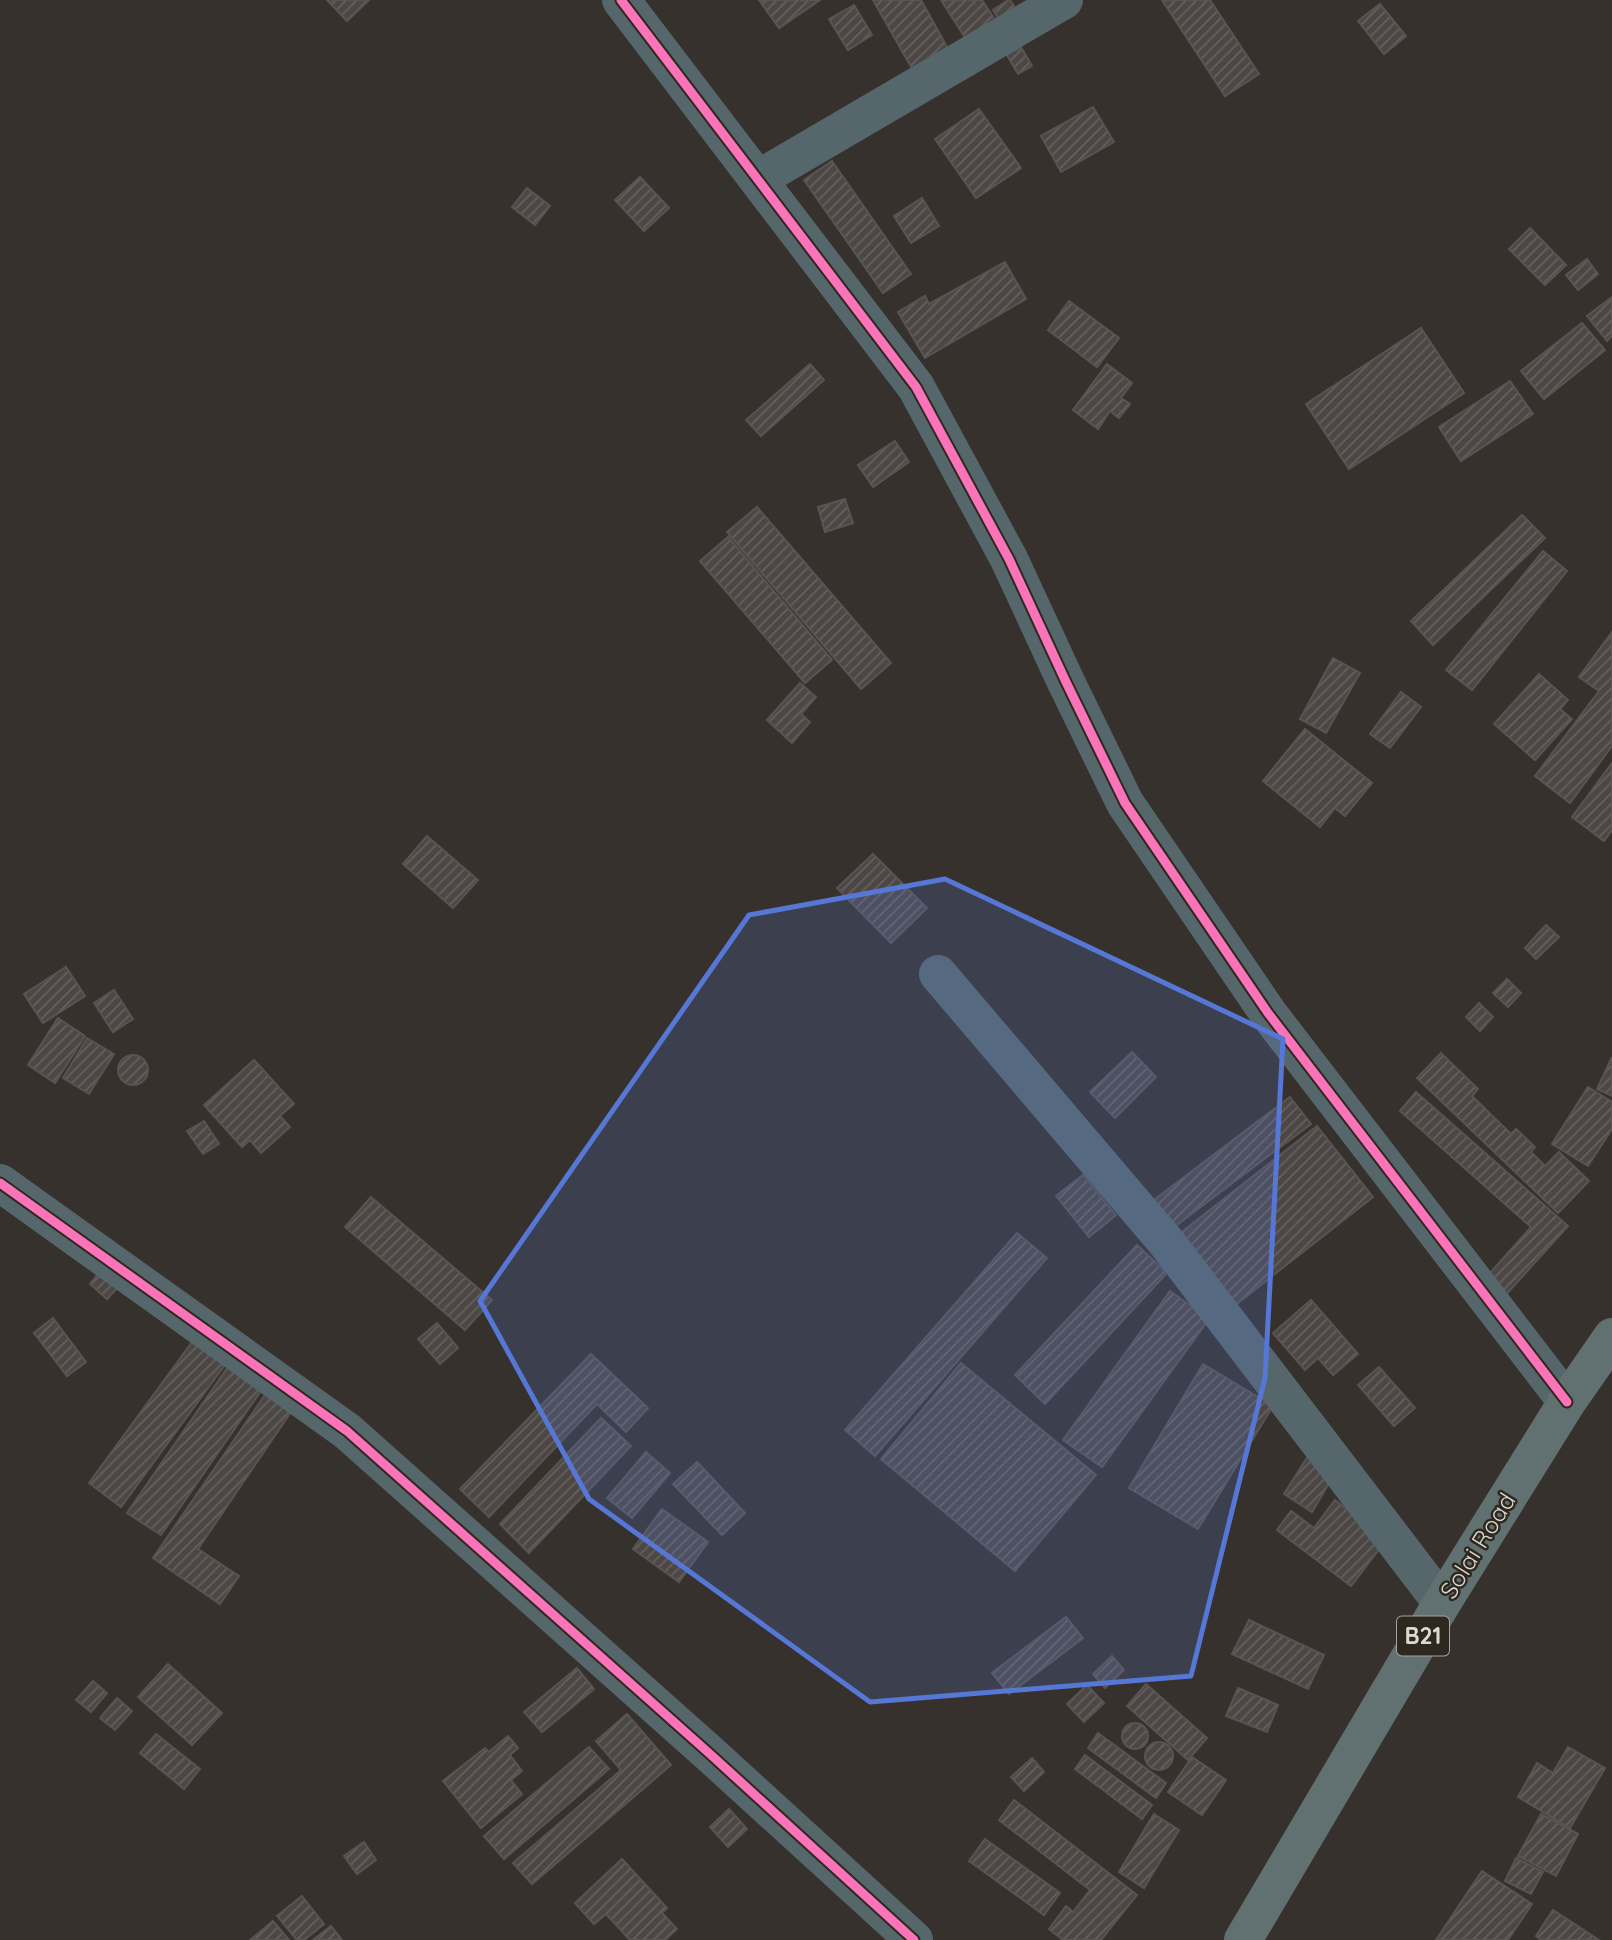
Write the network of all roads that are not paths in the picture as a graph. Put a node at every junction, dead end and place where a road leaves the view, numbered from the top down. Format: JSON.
{"nodes":[{"id":1,"x":621,"y":0,"type":"edge"},
{"id":2,"x":1064,"y":0,"type":"edge"},
{"id":3,"x":758,"y":179,"type":"junction"},
{"id":4,"x":938,"y":974,"type":"dead end"},
{"id":5,"x":0,"y":1182,"type":"edge"},
{"id":6,"x":1612,"y":1337,"type":"edge"},
{"id":7,"x":1567,"y":1402,"type":"junction"},
{"id":8,"x":1442,"y":1603,"type":"junction"},
{"id":9,"x":914,"y":1940,"type":"edge"},
{"id":10,"x":1243,"y":1940,"type":"edge"}],
"edges":[{"from":1,"to":3,"type":"street"},
{"from":2,"to":3,"type":"street"},
{"from":3,"to":7,"type":"street"},
{"from":4,"to":8,"type":"street"},
{"from":5,"to":9,"type":"street"},
{"from":6,"to":7,"type":"highway","name":"Solai Road","number":"B21"},
{"from":7,"to":8,"type":"highway","name":"Solai Road","number":"B21"},
{"from":8,"to":10,"type":"highway","name":"Solai Road","number":"B21"}]}
